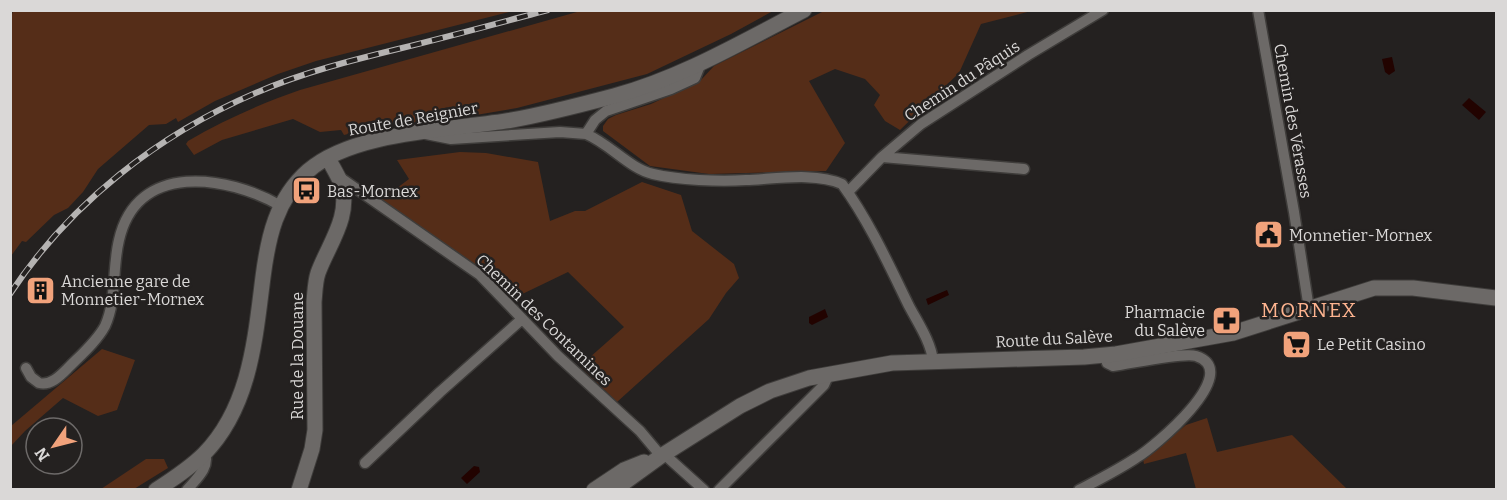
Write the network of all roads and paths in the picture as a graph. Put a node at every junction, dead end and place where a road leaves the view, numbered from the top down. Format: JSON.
{"nodes":[{"id":1,"x":804,"y":10,"type":"edge"},
{"id":2,"x":1103,"y":10,"type":"edge"},
{"id":3,"x":1258,"y":10,"type":"edge"},
{"id":4,"x":701,"y":63,"type":"junction"},
{"id":5,"x":420,"y":133,"type":"junction"},
{"id":6,"x":586,"y":134,"type":"junction"},
{"id":7,"x":882,"y":157,"type":"junction"},
{"id":8,"x":328,"y":158,"type":"junction"},
{"id":9,"x":1024,"y":169,"type":"dead end"},
{"id":10,"x":337,"y":175,"type":"junction"},
{"id":11,"x":848,"y":192,"type":"junction"},
{"id":12,"x":281,"y":206,"type":"junction"},
{"id":13,"x":1497,"y":298,"type":"edge"},
{"id":14,"x":1309,"y":309,"type":"junction"},
{"id":15,"x":522,"y":319,"type":"junction"},
{"id":16,"x":1105,"y":356,"type":"junction"},
{"id":17,"x":933,"y":361,"type":"junction"},
{"id":18,"x":26,"y":368,"type":"dead end"},
{"id":19,"x":829,"y":374,"type":"junction"},
{"id":20,"x":205,"y":453,"type":"junction"},
{"id":21,"x":663,"y":455,"type":"junction"},
{"id":22,"x":365,"y":463,"type":"dead end"},
{"id":23,"x":156,"y":489,"type":"edge"},
{"id":24,"x":187,"y":489,"type":"edge"},
{"id":25,"x":299,"y":489,"type":"edge"},
{"id":26,"x":594,"y":489,"type":"edge"},
{"id":27,"x":615,"y":489,"type":"edge"},
{"id":28,"x":704,"y":489,"type":"edge"},
{"id":29,"x":719,"y":489,"type":"edge"},
{"id":30,"x":1079,"y":489,"type":"edge"}],
"edges":[{"from":1,"to":4,"type":"main road","name":"Route de Reignier"},
{"from":2,"to":7,"type":"street","name":"Chemin du Pâquis"},
{"from":3,"to":14,"type":"street","name":"Chemin des Vérasses"},
{"from":4,"to":5,"type":"main road","name":"Route de Reignier"},
{"from":4,"to":6,"type":"street"},
{"from":5,"to":6,"type":"street"},
{"from":5,"to":8,"type":"main road","name":"Route de Reignier"},
{"from":6,"to":11,"type":"street"},
{"from":7,"to":9,"type":"street"},
{"from":7,"to":11,"type":"street","name":"Chemin du Pâquis"},
{"from":8,"to":10,"type":"main road","name":"Rue de la Douane"},
{"from":8,"to":12,"type":"main road","name":"Route de Reignier"},
{"from":10,"to":15,"type":"street","name":"Chemin des Contamines"},
{"from":10,"to":25,"type":"main road","name":"Rue de la Douane"},
{"from":11,"to":17,"type":"street"},
{"from":12,"to":18,"type":"street"},
{"from":12,"to":20,"type":"main road","name":"Route de Reignier"},
{"from":13,"to":14,"type":"main road","name":"Route du Salève"},
{"from":14,"to":16,"type":"main road","name":"Route du Salève"},
{"from":15,"to":21,"type":"street","name":"Chemin des Contamines"},
{"from":15,"to":22,"type":"street"},
{"from":16,"to":17,"type":"main road","name":"Route du Salève"},
{"from":16,"to":30,"type":"street"},
{"from":17,"to":19,"type":"main road","name":"Route du Salève"},
{"from":19,"to":21,"type":"main road","name":"Route du Salève"},
{"from":19,"to":29,"type":"street"},
{"from":20,"to":23,"type":"main road","name":"Route de Reignier"},
{"from":20,"to":24,"type":"street"},
{"from":21,"to":26,"type":"main road","name":"Route du Salève"},
{"from":21,"to":27,"type":"main road","name":"Route du Salève"},
{"from":21,"to":28,"type":"street","name":"Chemin des Contamines"}]}
